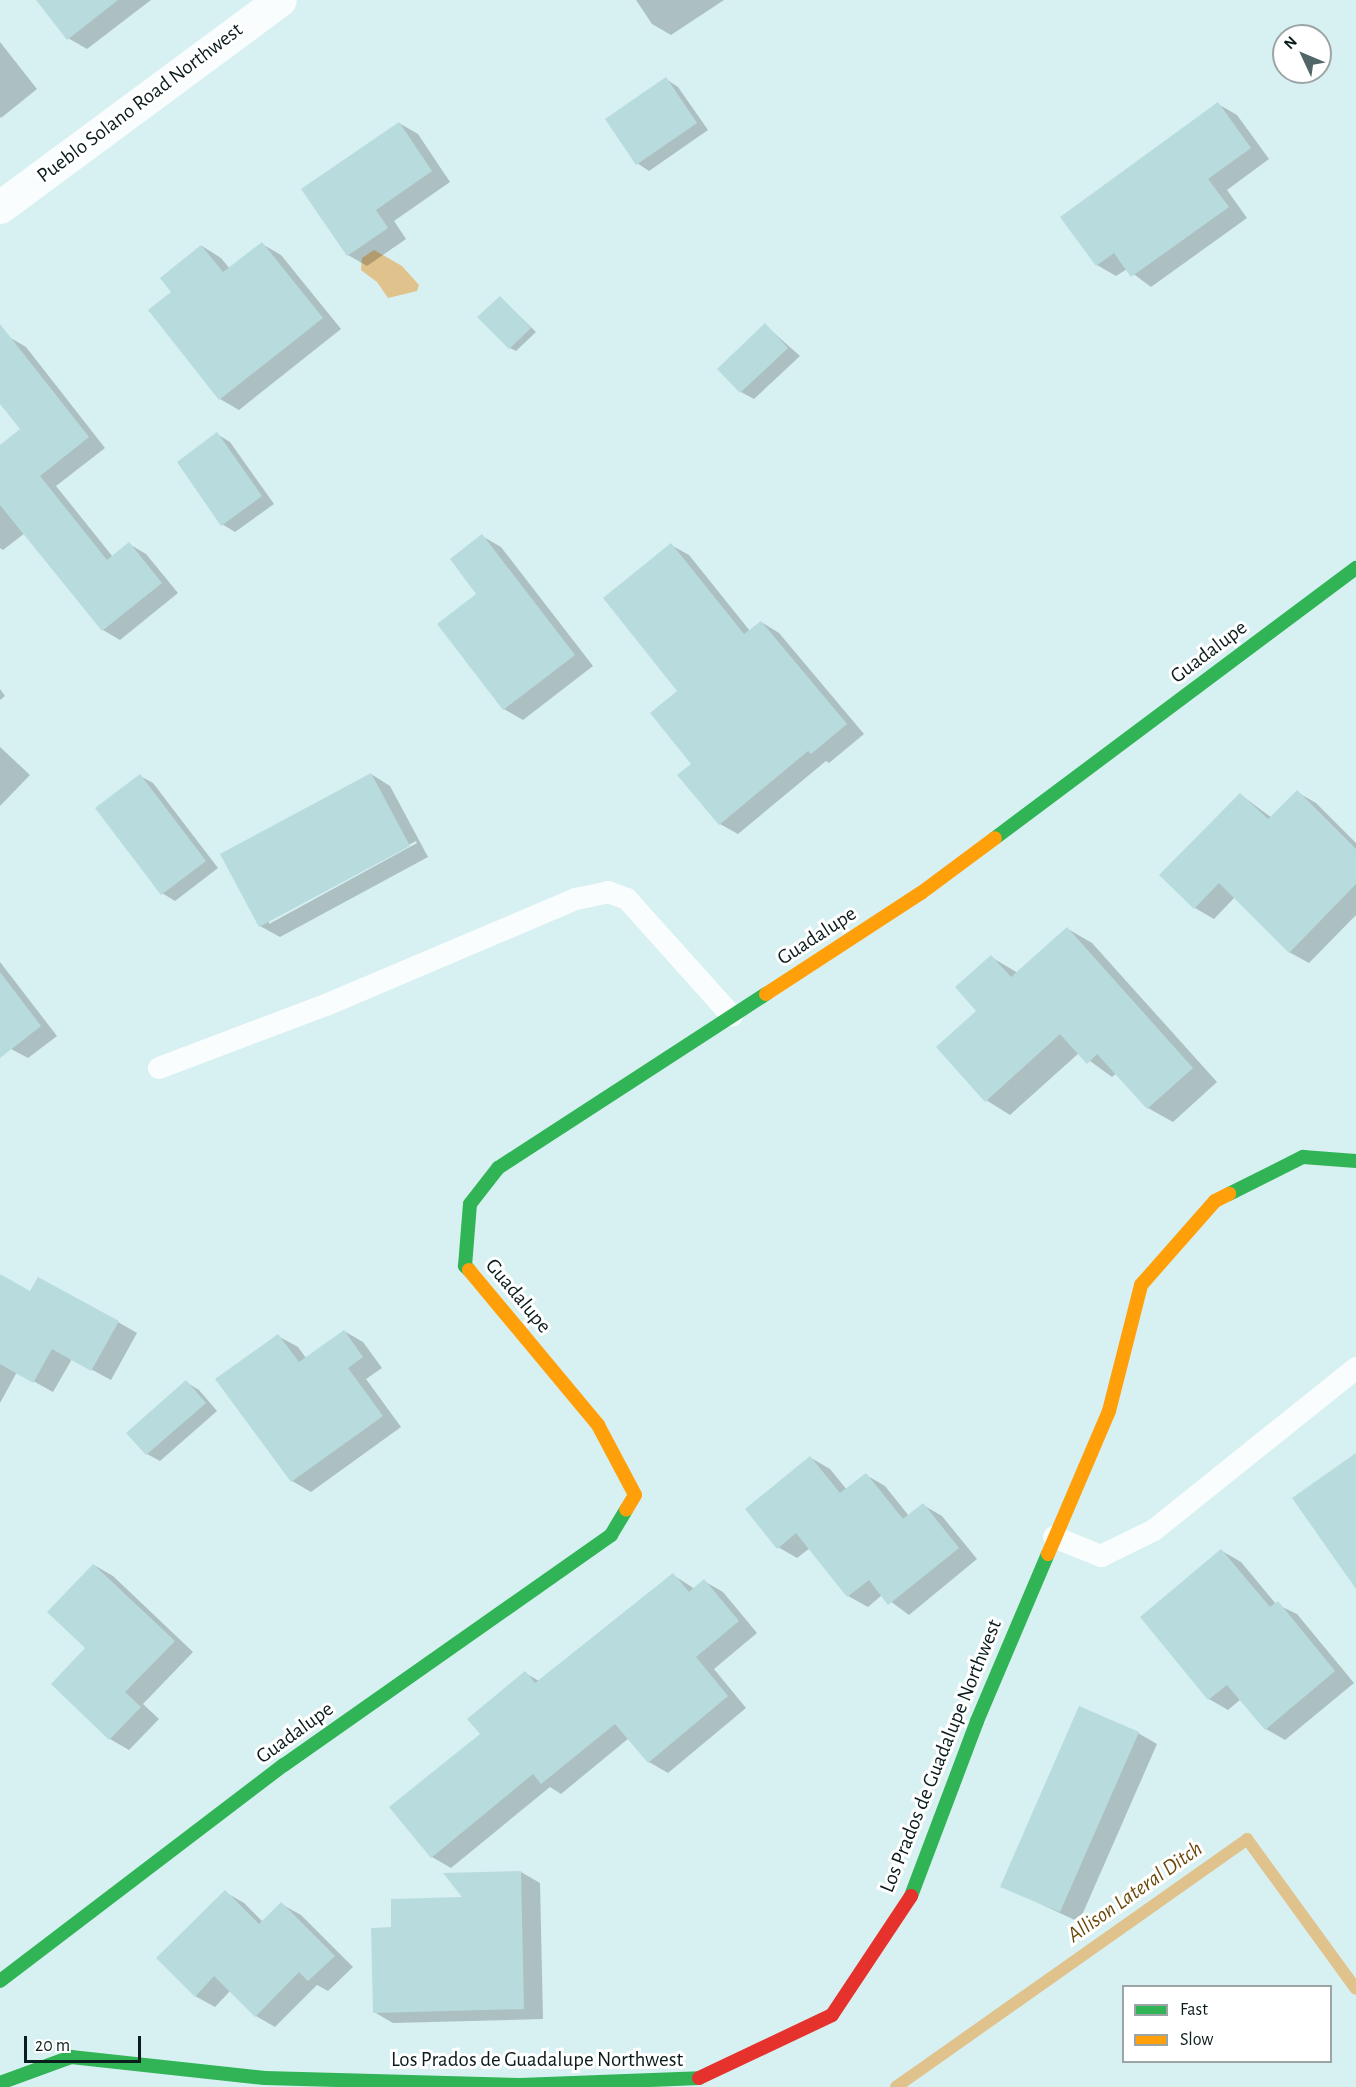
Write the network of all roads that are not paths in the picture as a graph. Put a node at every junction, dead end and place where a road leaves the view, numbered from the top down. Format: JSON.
{"nodes":[{"id":1,"x":280,"y":0,"type":"edge"},
{"id":2,"x":0,"y":207,"type":"edge"},
{"id":3,"x":1356,"y":568,"type":"edge"},
{"id":4,"x":732,"y":1016,"type":"junction"},
{"id":5,"x":159,"y":1068,"type":"dead end"},
{"id":6,"x":1356,"y":1161,"type":"edge"},
{"id":7,"x":1356,"y":1368,"type":"edge"},
{"id":8,"x":1054,"y":1537,"type":"junction"},
{"id":9,"x":0,"y":1981,"type":"edge"},
{"id":10,"x":0,"y":2083,"type":"edge"}],
"edges":[{"from":1,"to":2,"type":"street","name":"Pueblo Solano Road Northwest"},
{"from":3,"to":4,"type":"street","name":"Guadalupe"},
{"from":4,"to":5,"type":"lane"},
{"from":4,"to":9,"type":"street","name":"Guadalupe"},
{"from":6,"to":8,"type":"street","name":"Los Prados de Guadalupe Northwest"},
{"from":7,"to":8,"type":"lane"},
{"from":8,"to":10,"type":"street","name":"Los Prados de Guadalupe Northwest"}]}
